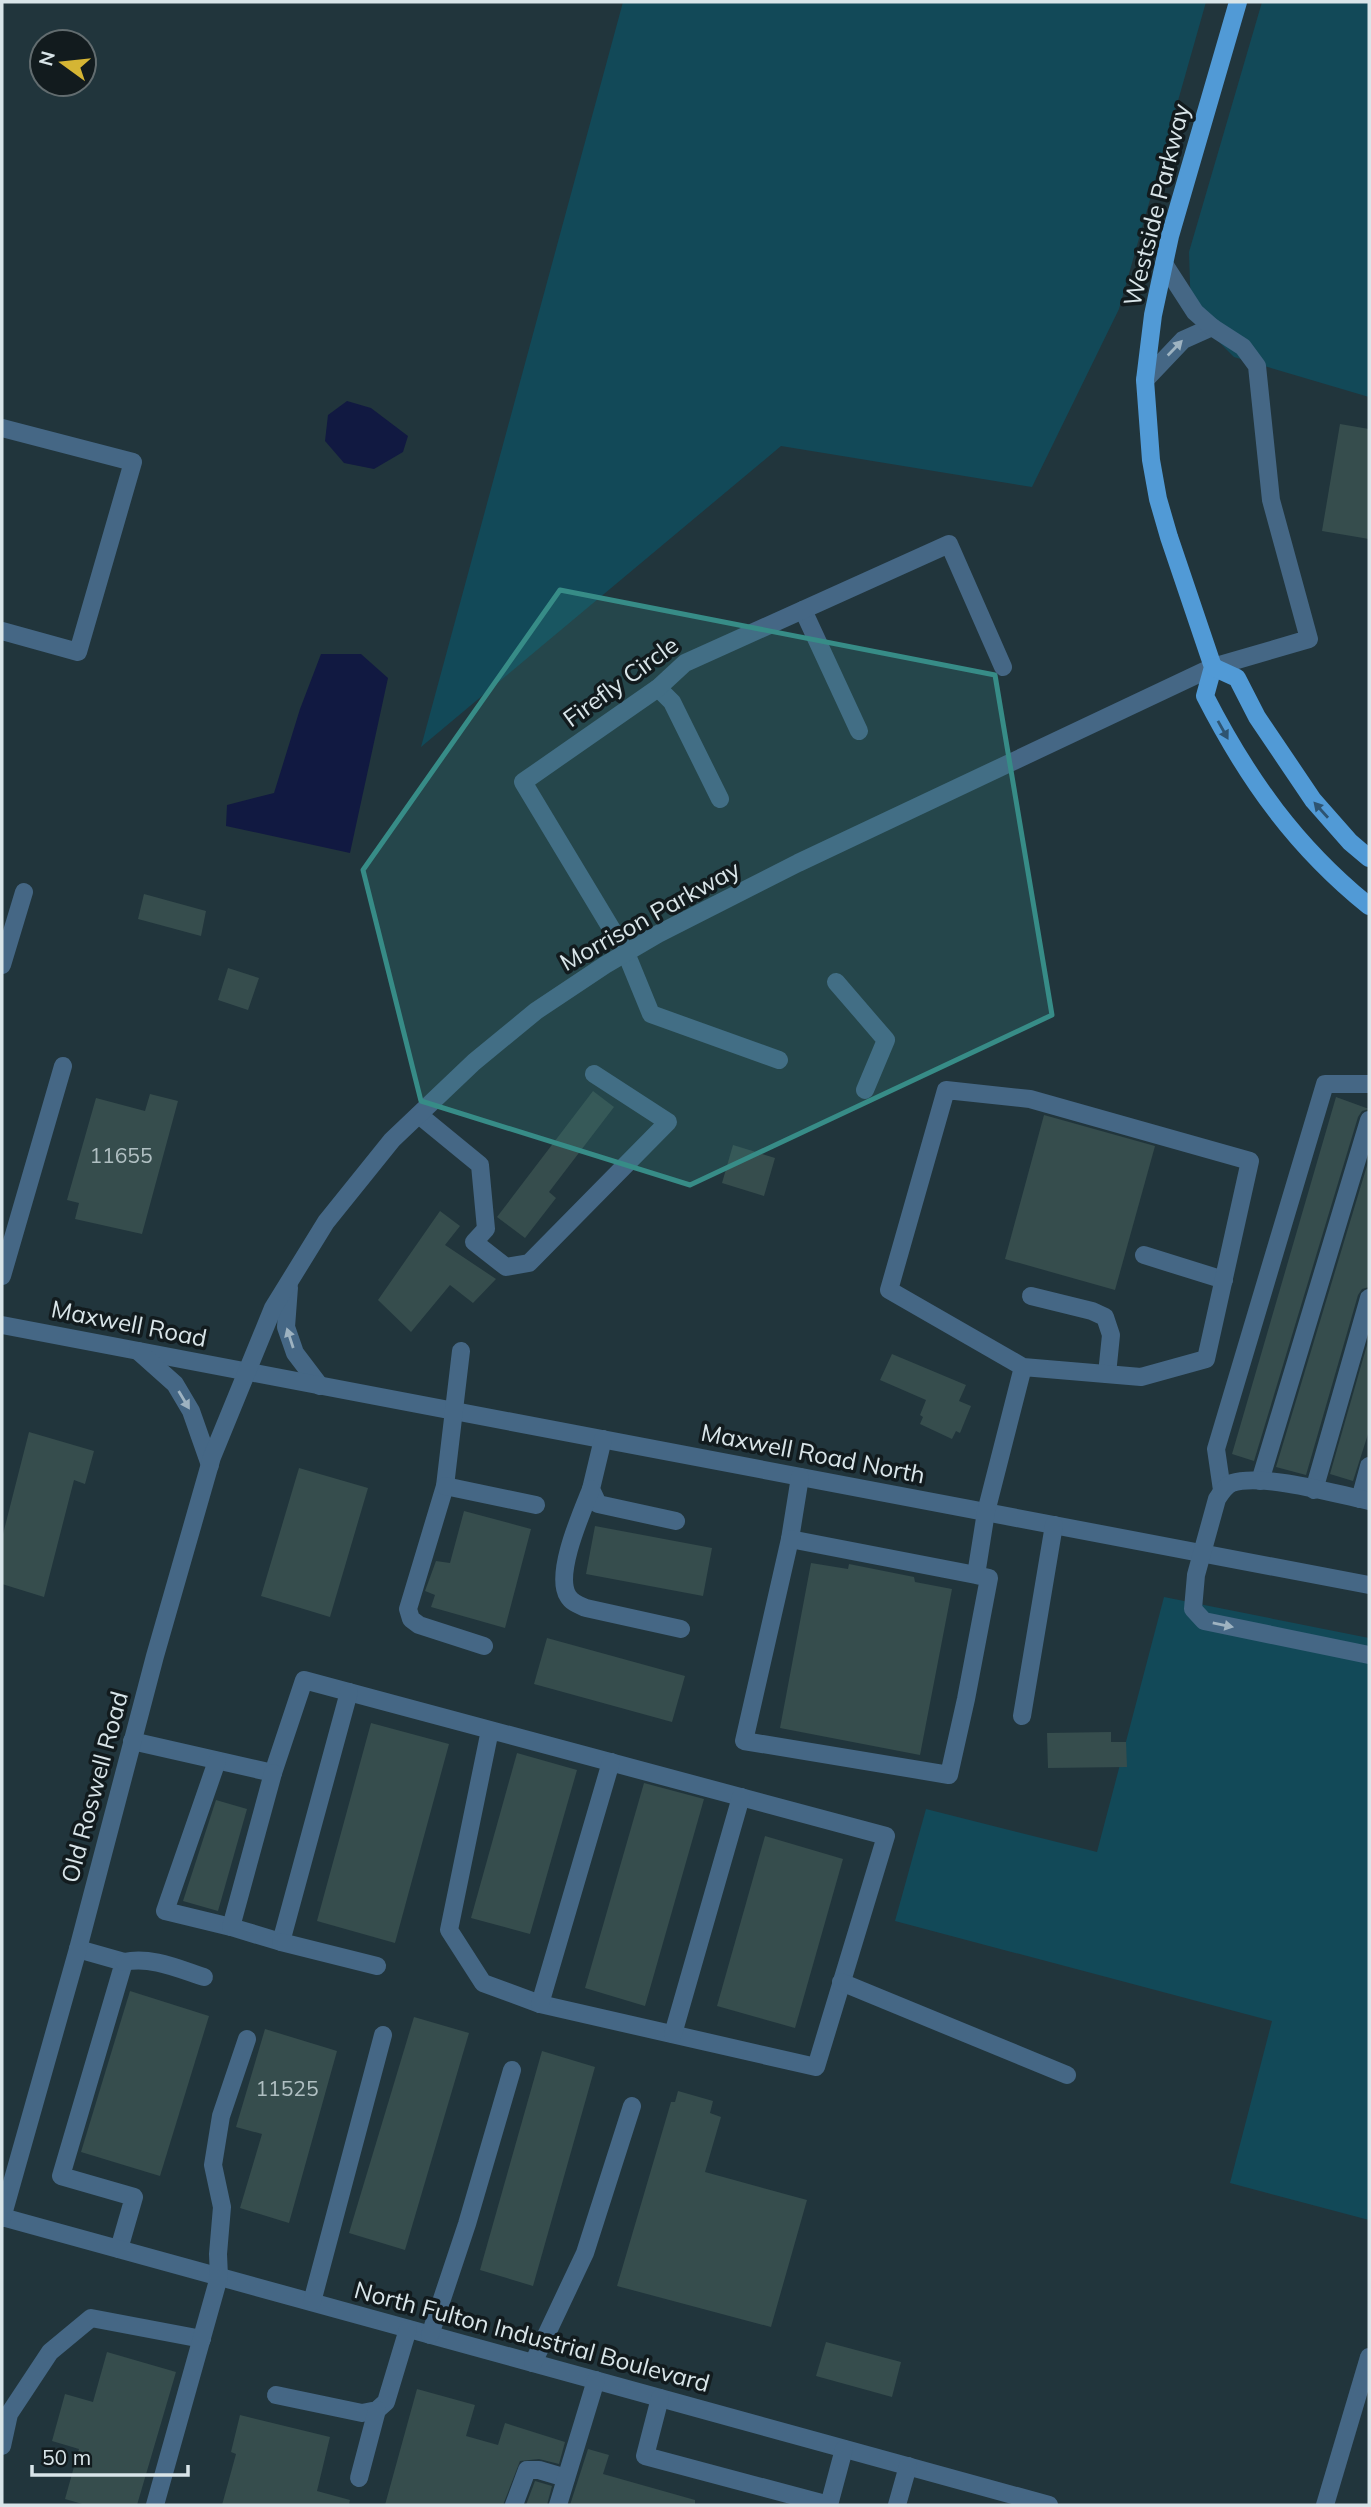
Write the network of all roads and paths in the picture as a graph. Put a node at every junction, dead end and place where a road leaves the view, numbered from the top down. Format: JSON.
{"nodes":[{"id":1,"x":1238,"y":2,"type":"edge"},
{"id":2,"x":1164,"y":264,"type":"junction"},
{"id":3,"x":1212,"y":327,"type":"junction"},
{"id":4,"x":1145,"y":380,"type":"junction"},
{"id":5,"x":2,"y":428,"type":"edge"},
{"id":6,"x":803,"y":610,"type":"junction"},
{"id":7,"x":2,"y":631,"type":"edge"},
{"id":8,"x":1003,"y":667,"type":"dead end"},
{"id":9,"x":1213,"y":667,"type":"junction"},
{"id":10,"x":658,"y":688,"type":"junction"},
{"id":11,"x":859,"y":731,"type":"dead end"},
{"id":12,"x":720,"y":799,"type":"dead end"},
{"id":13,"x":1369,"y":858,"type":"edge"},
{"id":14,"x":24,"y":892,"type":"dead end"},
{"id":15,"x":1369,"y":906,"type":"edge"},
{"id":16,"x":626,"y":953,"type":"junction"},
{"id":17,"x":2,"y":965,"type":"edge"},
{"id":18,"x":836,"y":982,"type":"dead end"},
{"id":19,"x":779,"y":1060,"type":"dead end"},
{"id":20,"x":63,"y":1066,"type":"dead end"},
{"id":21,"x":594,"y":1074,"type":"dead end"},
{"id":22,"x":1369,"y":1084,"type":"edge"},
{"id":23,"x":864,"y":1090,"type":"dead end"},
{"id":24,"x":419,"y":1115,"type":"junction"},
{"id":25,"x":1369,"y":1120,"type":"edge"},
{"id":26,"x":1144,"y":1255,"type":"dead end"},
{"id":27,"x":2,"y":1276,"type":"edge"},
{"id":28,"x":1224,"y":1280,"type":"junction"},
{"id":29,"x":289,"y":1282,"type":"junction"},
{"id":30,"x":1031,"y":1296,"type":"dead end"},
{"id":31,"x":1369,"y":1297,"type":"edge"},
{"id":32,"x":2,"y":1325,"type":"edge"},
{"id":33,"x":138,"y":1351,"type":"junction"},
{"id":34,"x":461,"y":1351,"type":"dead end"},
{"id":35,"x":1023,"y":1367,"type":"junction"},
{"id":36,"x":247,"y":1372,"type":"junction"},
{"id":37,"x":1107,"y":1374,"type":"junction"},
{"id":38,"x":320,"y":1386,"type":"junction"},
{"id":39,"x":454,"y":1411,"type":"junction"},
{"id":40,"x":603,"y":1439,"type":"junction"},
{"id":41,"x":209,"y":1465,"type":"junction"},
{"id":42,"x":1369,"y":1466,"type":"edge"},
{"id":43,"x":800,"y":1477,"type":"junction"},
{"id":44,"x":1260,"y":1481,"type":"junction"},
{"id":45,"x":445,"y":1486,"type":"junction"},
{"id":46,"x":591,"y":1489,"type":"junction"},
{"id":47,"x":1222,"y":1490,"type":"junction"},
{"id":48,"x":1314,"y":1490,"type":"junction"},
{"id":49,"x":1365,"y":1500,"type":"edge"},
{"id":50,"x":536,"y":1505,"type":"dead end"},
{"id":51,"x":986,"y":1512,"type":"junction"},
{"id":52,"x":676,"y":1521,"type":"dead end"},
{"id":53,"x":1054,"y":1525,"type":"junction"},
{"id":54,"x":790,"y":1539,"type":"junction"},
{"id":55,"x":1201,"y":1552,"type":"junction"},
{"id":56,"x":976,"y":1575,"type":"junction"},
{"id":57,"x":1369,"y":1585,"type":"edge"},
{"id":58,"x":681,"y":1629,"type":"dead end"},
{"id":59,"x":484,"y":1646,"type":"dead end"},
{"id":60,"x":1369,"y":1655,"type":"edge"},
{"id":61,"x":349,"y":1692,"type":"junction"},
{"id":62,"x":1022,"y":1716,"type":"dead end"},
{"id":63,"x":490,"y":1730,"type":"junction"},
{"id":64,"x":132,"y":1741,"type":"junction"},
{"id":65,"x":218,"y":1760,"type":"junction"},
{"id":66,"x":611,"y":1762,"type":"junction"},
{"id":67,"x":273,"y":1773,"type":"junction"},
{"id":68,"x":741,"y":1797,"type":"junction"},
{"id":69,"x":231,"y":1927,"type":"junction"},
{"id":70,"x":281,"y":1942,"type":"junction"},
{"id":71,"x":78,"y":1949,"type":"junction"},
{"id":72,"x":124,"y":1962,"type":"junction"},
{"id":73,"x":377,"y":1966,"type":"dead end"},
{"id":74,"x":204,"y":1977,"type":"dead end"},
{"id":75,"x":841,"y":1982,"type":"junction"},
{"id":76,"x":540,"y":2004,"type":"junction"},
{"id":77,"x":673,"y":2034,"type":"junction"},
{"id":78,"x":383,"y":2035,"type":"dead end"},
{"id":79,"x":247,"y":2039,"type":"dead end"},
{"id":80,"x":512,"y":2070,"type":"dead end"},
{"id":81,"x":1067,"y":2075,"type":"dead end"},
{"id":82,"x":632,"y":2106,"type":"dead end"},
{"id":83,"x":2,"y":2217,"type":"edge"},
{"id":84,"x":119,"y":2249,"type":"junction"},
{"id":85,"x":219,"y":2277,"type":"junction"},
{"id":86,"x":312,"y":2302,"type":"junction"},
{"id":87,"x":408,"y":2329,"type":"junction"},
{"id":88,"x":430,"y":2335,"type":"junction"},
{"id":89,"x":202,"y":2339,"type":"junction"},
{"id":90,"x":1369,"y":2357,"type":"edge"},
{"id":91,"x":533,"y":2363,"type":"junction"},
{"id":92,"x":596,"y":2380,"type":"junction"},
{"id":93,"x":276,"y":2395,"type":"dead end"},
{"id":94,"x":660,"y":2398,"type":"junction"},
{"id":95,"x":377,"y":2410,"type":"junction"},
{"id":96,"x":2,"y":2446,"type":"edge"},
{"id":97,"x":844,"y":2449,"type":"junction"},
{"id":98,"x":908,"y":2466,"type":"junction"},
{"id":99,"x":359,"y":2478,"type":"dead end"},
{"id":100,"x":566,"y":2478,"type":"junction"},
{"id":101,"x":155,"y":2505,"type":"edge"},
{"id":102,"x":514,"y":2505,"type":"edge"},
{"id":103,"x":558,"y":2505,"type":"edge"},
{"id":104,"x":829,"y":2505,"type":"edge"},
{"id":105,"x":897,"y":2505,"type":"edge"},
{"id":106,"x":1049,"y":2505,"type":"edge"},
{"id":107,"x":1325,"y":2505,"type":"edge"}],
"edges":[{"from":1,"to":2,"type":"main road","name":"Westside Parkway"},
{"from":2,"to":3,"type":"street"},
{"from":2,"to":4,"type":"main road","name":"Westside Parkway"},
{"from":4,"to":3,"type":"street","one_way":true},
{"from":3,"to":9,"type":"street","name":"Morrison Parkway"},
{"from":4,"to":9,"type":"main road","name":"Westside Parkway"},
{"from":5,"to":7,"type":"street"},
{"from":6,"to":8,"type":"street","name":"Firefly Circle"},
{"from":6,"to":10,"type":"street","name":"Firefly Circle"},
{"from":6,"to":11,"type":"street"},
{"from":13,"to":9,"type":"main road","one_way":true},
{"from":9,"to":15,"type":"main road","name":"Westside Parkway","one_way":true},
{"from":9,"to":16,"type":"street","name":"Morrison Parkway"},
{"from":10,"to":12,"type":"street"},
{"from":10,"to":16,"type":"street","name":"Firefly Circle"},
{"from":14,"to":17,"type":"street"},
{"from":16,"to":19,"type":"street","name":"Firefly Circle"},
{"from":16,"to":24,"type":"street","name":"Morrison Parkway"},
{"from":18,"to":23,"type":"street"},
{"from":20,"to":27,"type":"street"},
{"from":21,"to":24,"type":"street"},
{"from":22,"to":47,"type":"street"},
{"from":24,"to":29,"type":"street","name":"Morrison Parkway"},
{"from":25,"to":44,"type":"street"},
{"from":26,"to":28,"type":"street"},
{"from":28,"to":35,"type":"street"},
{"from":28,"to":37,"type":"street"},
{"from":29,"to":36,"type":"street","name":"Morrison Parkway"},
{"from":38,"to":29,"type":"street","one_way":true},
{"from":30,"to":37,"type":"street"},
{"from":31,"to":48,"type":"street"},
{"from":32,"to":33,"type":"street","name":"Maxwell Road"},
{"from":33,"to":36,"type":"street","name":"Maxwell Road"},
{"from":33,"to":41,"type":"street","one_way":true},
{"from":34,"to":39,"type":"street"},
{"from":35,"to":37,"type":"street"},
{"from":35,"to":51,"type":"street"},
{"from":36,"to":38,"type":"street","name":"Maxwell Road North"},
{"from":36,"to":41,"type":"street","name":"Old Roswell Road"},
{"from":38,"to":39,"type":"street","name":"Maxwell Road North"},
{"from":39,"to":40,"type":"street","name":"Maxwell Road North"},
{"from":39,"to":45,"type":"street"},
{"from":40,"to":43,"type":"street","name":"Maxwell Road North"},
{"from":40,"to":46,"type":"street"},
{"from":41,"to":64,"type":"street","name":"Old Roswell Road"},
{"from":42,"to":49,"type":"street"},
{"from":43,"to":51,"type":"street","name":"Maxwell Road North"},
{"from":43,"to":54,"type":"street"},
{"from":44,"to":47,"type":"street"},
{"from":44,"to":48,"type":"street"},
{"from":45,"to":50,"type":"street"},
{"from":45,"to":59,"type":"street"},
{"from":46,"to":52,"type":"street"},
{"from":46,"to":58,"type":"street"},
{"from":47,"to":55,"type":"street"},
{"from":48,"to":49,"type":"street"},
{"from":51,"to":53,"type":"street","name":"Maxwell Road North"},
{"from":51,"to":56,"type":"street"},
{"from":53,"to":55,"type":"street","name":"Maxwell Road North"},
{"from":53,"to":62,"type":"street"},
{"from":54,"to":56,"type":"street"},
{"from":54,"to":56,"type":"street"},
{"from":55,"to":57,"type":"street","name":"Maxwell Road North"},
{"from":55,"to":60,"type":"street","one_way":true},
{"from":61,"to":63,"type":"street"},
{"from":61,"to":67,"type":"street"},
{"from":61,"to":70,"type":"street"},
{"from":63,"to":66,"type":"street"},
{"from":63,"to":76,"type":"street"},
{"from":64,"to":65,"type":"street"},
{"from":64,"to":71,"type":"street","name":"Old Roswell Road"},
{"from":65,"to":67,"type":"street"},
{"from":65,"to":69,"type":"street"},
{"from":66,"to":68,"type":"street"},
{"from":66,"to":76,"type":"street"},
{"from":67,"to":69,"type":"street"},
{"from":68,"to":75,"type":"street"},
{"from":68,"to":77,"type":"street"},
{"from":69,"to":70,"type":"street"},
{"from":70,"to":73,"type":"street"},
{"from":71,"to":72,"type":"street"},
{"from":71,"to":83,"type":"street","name":"Old Roswell Road"},
{"from":72,"to":74,"type":"street"},
{"from":72,"to":84,"type":"street"},
{"from":75,"to":77,"type":"street"},
{"from":75,"to":81,"type":"street"},
{"from":76,"to":77,"type":"street"},
{"from":78,"to":86,"type":"street"},
{"from":79,"to":85,"type":"street"},
{"from":80,"to":88,"type":"street"},
{"from":82,"to":91,"type":"street"},
{"from":83,"to":84,"type":"street","name":"North Fulton Industrial Boulevard"},
{"from":84,"to":85,"type":"street","name":"North Fulton Industrial Boulevard"},
{"from":85,"to":86,"type":"street","name":"North Fulton Industrial Boulevard"},
{"from":85,"to":89,"type":"street"},
{"from":86,"to":87,"type":"street","name":"North Fulton Industrial Boulevard"},
{"from":87,"to":88,"type":"street","name":"North Fulton Industrial Boulevard"},
{"from":87,"to":95,"type":"street"},
{"from":88,"to":91,"type":"street","name":"North Fulton Industrial Boulevard"},
{"from":89,"to":96,"type":"street"},
{"from":89,"to":101,"type":"street"},
{"from":90,"to":107,"type":"street"},
{"from":91,"to":92,"type":"street","name":"North Fulton Industrial Boulevard"},
{"from":92,"to":94,"type":"street","name":"North Fulton Industrial Boulevard"},
{"from":92,"to":100,"type":"street"},
{"from":93,"to":95,"type":"street"},
{"from":94,"to":97,"type":"street","name":"North Fulton Industrial Boulevard"},
{"from":94,"to":104,"type":"street"},
{"from":95,"to":99,"type":"street"},
{"from":97,"to":98,"type":"street","name":"North Fulton Industrial Boulevard"},
{"from":97,"to":104,"type":"street"},
{"from":98,"to":105,"type":"street"},
{"from":98,"to":106,"type":"street","name":"North Fulton Industrial Boulevard"},
{"from":100,"to":102,"type":"street"},
{"from":100,"to":103,"type":"street"}]}
